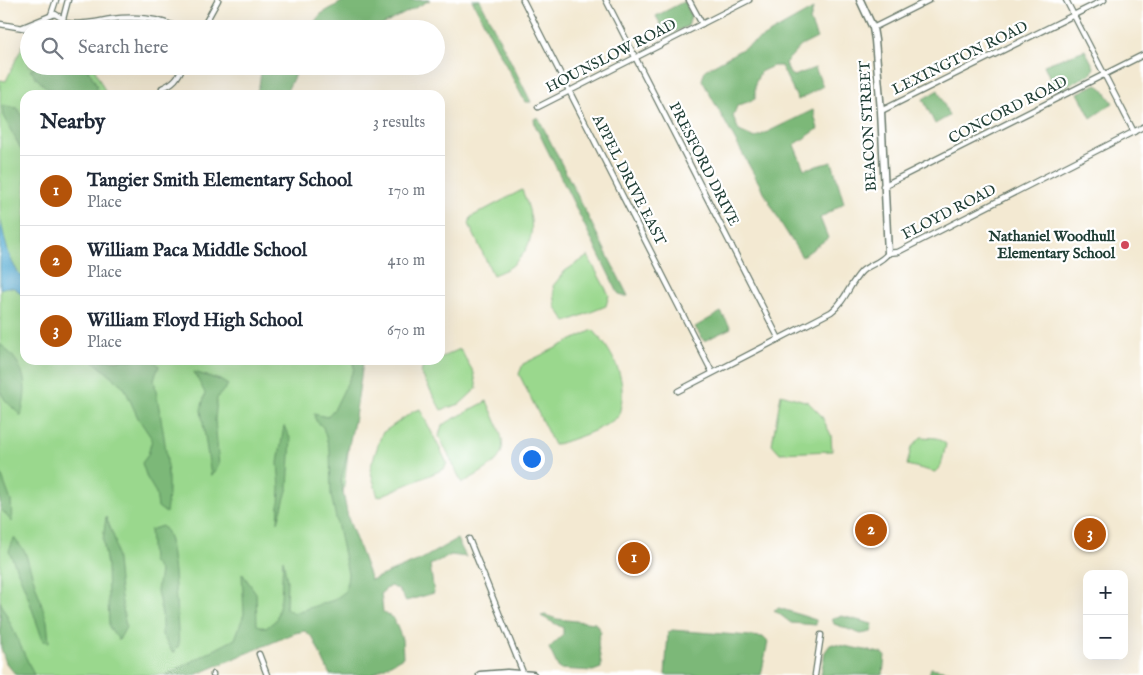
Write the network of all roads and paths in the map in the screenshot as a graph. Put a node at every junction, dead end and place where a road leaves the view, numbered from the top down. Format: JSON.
{"nodes":[{"id":1,"x":56,"y":0,"type":"edge"},
{"id":2,"x":68,"y":0,"type":"edge"},
{"id":3,"x":218,"y":0,"type":"edge"},
{"id":4,"x":523,"y":0,"type":"edge"},
{"id":5,"x":606,"y":0,"type":"edge"},
{"id":6,"x":689,"y":0,"type":"edge"},
{"id":7,"x":749,"y":0,"type":"edge"},
{"id":8,"x":860,"y":0,"type":"edge"},
{"id":9,"x":929,"y":0,"type":"edge"},
{"id":10,"x":1066,"y":0,"type":"edge"},
{"id":11,"x":1104,"y":0,"type":"edge"},
{"id":12,"x":51,"y":15,"type":"junction"},
{"id":13,"x":1073,"y":16,"type":"junction"},
{"id":14,"x":45,"y":19,"type":"edge"},
{"id":15,"x":63,"y":20,"type":"edge"},
{"id":16,"x":64,"y":20,"type":"edge"},
{"id":17,"x":107,"y":20,"type":"edge"},
{"id":18,"x":152,"y":20,"type":"edge"},
{"id":19,"x":207,"y":20,"type":"edge"},
{"id":20,"x":0,"y":24,"type":"edge"},
{"id":21,"x":702,"y":24,"type":"junction"},
{"id":22,"x":20,"y":27,"type":"edge"},
{"id":23,"x":873,"y":28,"type":"junction"},
{"id":24,"x":1143,"y":55,"type":"edge"},
{"id":25,"x":636,"y":58,"type":"junction"},
{"id":26,"x":179,"y":75,"type":"edge"},
{"id":27,"x":1104,"y":75,"type":"junction"},
{"id":28,"x":162,"y":88,"type":"dead end"},
{"id":29,"x":570,"y":92,"type":"junction"},
{"id":30,"x":538,"y":107,"type":"dead end"},
{"id":31,"x":881,"y":112,"type":"junction"},
{"id":32,"x":1143,"y":128,"type":"edge"},
{"id":33,"x":1134,"y":132,"type":"junction"},
{"id":34,"x":883,"y":186,"type":"junction"},
{"id":35,"x":888,"y":253,"type":"junction"},
{"id":36,"x":779,"y":339,"type":"junction"},
{"id":37,"x":712,"y":372,"type":"junction"},
{"id":38,"x":678,"y":391,"type":"dead end"},
{"id":39,"x":469,"y":539,"type":"dead end"},
{"id":40,"x":821,"y":634,"type":"dead end"},
{"id":41,"x":260,"y":654,"type":"dead end"},
{"id":42,"x":523,"y":674,"type":"edge"},
{"id":43,"x":267,"y":675,"type":"edge"},
{"id":44,"x":480,"y":675,"type":"edge"},
{"id":45,"x":533,"y":675,"type":"edge"},
{"id":46,"x":815,"y":675,"type":"edge"}],
"edges":[{"from":1,"to":12,"type":"street"},
{"from":2,"to":16,"type":"street"},
{"from":3,"to":19,"type":"street"},
{"from":4,"to":29,"type":"street","name":"APPEL DRIVE EAST"},
{"from":5,"to":25,"type":"street","name":"PRESFORD DRIVE"},
{"from":6,"to":21,"type":"street"},
{"from":7,"to":21,"type":"street","name":"HOUNSLOW ROAD"},
{"from":8,"to":23,"type":"street","name":"BEACON STREET"},
{"from":9,"to":23,"type":"street"},
{"from":10,"to":13,"type":"street"},
{"from":11,"to":13,"type":"street","name":"LEXINGTON ROAD"},
{"from":12,"to":14,"type":"street"},
{"from":12,"to":15,"type":"street"},
{"from":13,"to":27,"type":"street"},
{"from":13,"to":31,"type":"street","name":"LEXINGTON ROAD"},
{"from":17,"to":18,"type":"street"},
{"from":20,"to":22,"type":"street"},
{"from":21,"to":25,"type":"street","name":"HOUNSLOW ROAD"},
{"from":23,"to":31,"type":"street","name":"BEACON STREET"},
{"from":24,"to":27,"type":"street","name":"CONCORD ROAD"},
{"from":25,"to":29,"type":"street","name":"HOUNSLOW ROAD"},
{"from":25,"to":36,"type":"street","name":"PRESFORD DRIVE"},
{"from":26,"to":28,"type":"street"},
{"from":27,"to":33,"type":"street"},
{"from":27,"to":34,"type":"street","name":"CONCORD ROAD"},
{"from":29,"to":30,"type":"street","name":"HOUNSLOW ROAD"},
{"from":29,"to":37,"type":"street","name":"APPEL DRIVE EAST"},
{"from":31,"to":34,"type":"street","name":"BEACON STREET"},
{"from":32,"to":33,"type":"street","name":"FLOYD ROAD"},
{"from":33,"to":35,"type":"street","name":"FLOYD ROAD"},
{"from":34,"to":35,"type":"street","name":"BEACON STREET"},
{"from":35,"to":36,"type":"street","name":"FLOYD ROAD"},
{"from":36,"to":37,"type":"street","name":"FLOYD ROAD"},
{"from":37,"to":38,"type":"street","name":"FLOYD ROAD"},
{"from":39,"to":42,"type":"street"},
{"from":40,"to":46,"type":"street"},
{"from":41,"to":43,"type":"street"},
{"from":42,"to":44,"type":"street"},
{"from":42,"to":45,"type":"street"}]}
